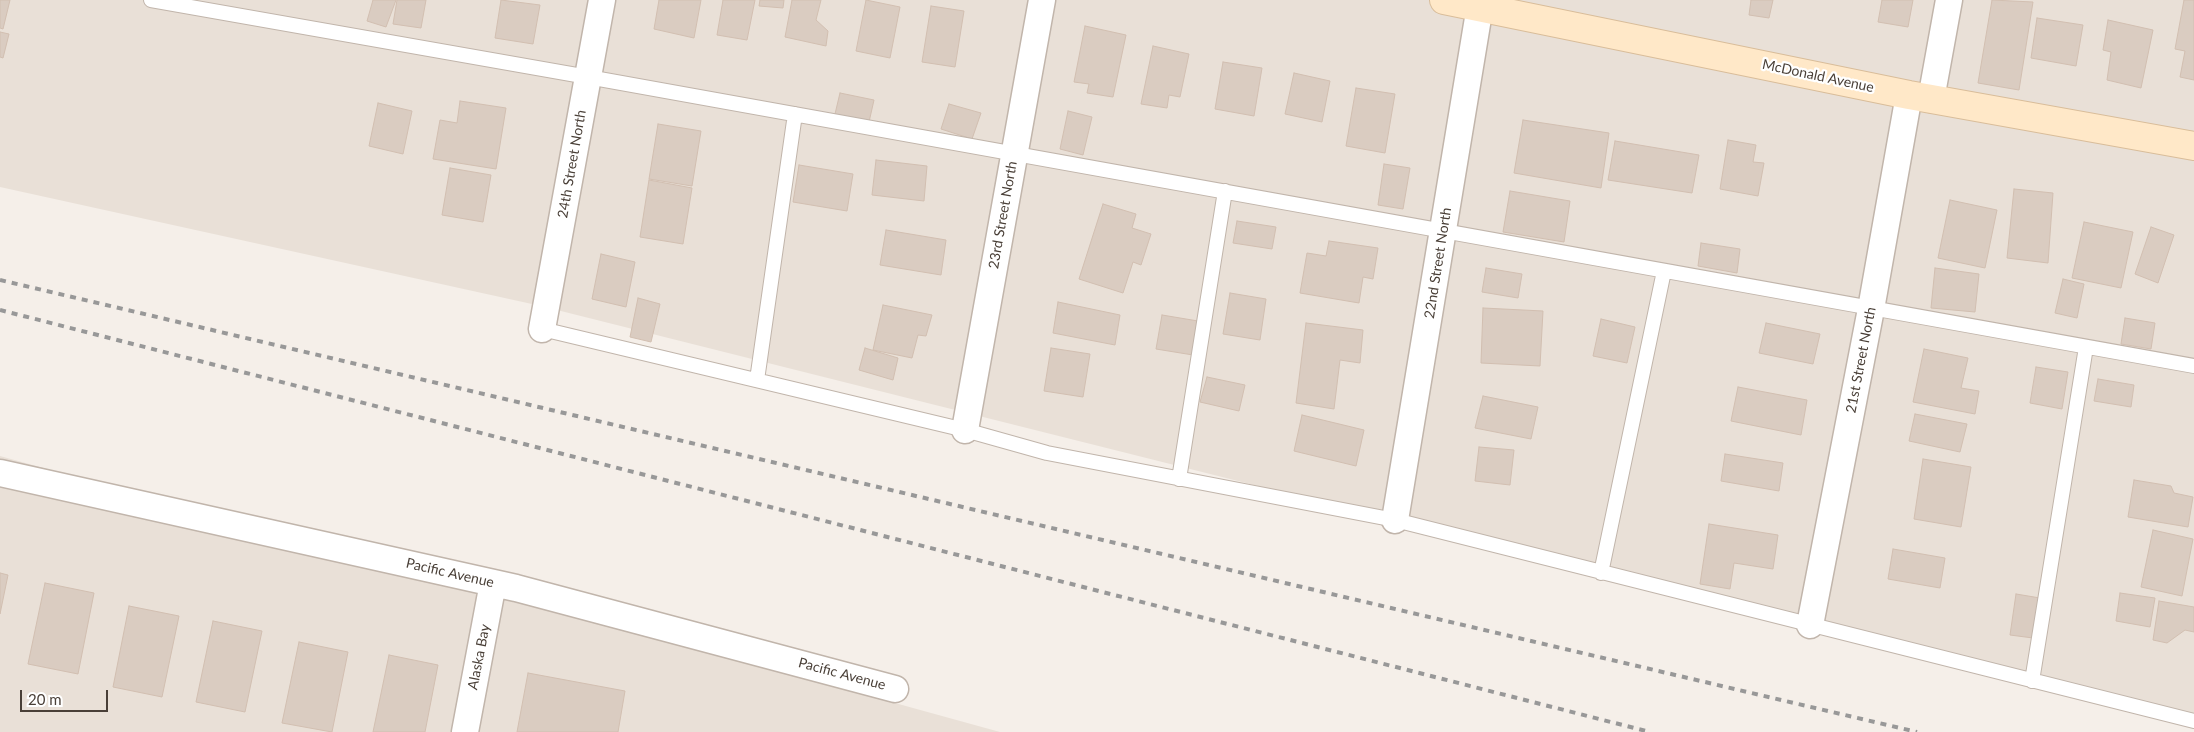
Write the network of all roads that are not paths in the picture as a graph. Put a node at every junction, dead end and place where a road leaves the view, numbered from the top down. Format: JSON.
{"nodes":[{"id":1,"x":154,"y":0,"type":"edge"},
{"id":2,"x":602,"y":0,"type":"edge"},
{"id":3,"x":1042,"y":0,"type":"edge"},
{"id":4,"x":1444,"y":0,"type":"edge"},
{"id":5,"x":1949,"y":0,"type":"edge"},
{"id":6,"x":1480,"y":6,"type":"junction"},
{"id":7,"x":588,"y":77,"type":"junction"},
{"id":8,"x":1920,"y":97,"type":"junction"},
{"id":9,"x":795,"y":114,"type":"junction"},
{"id":10,"x":2194,"y":146,"type":"edge"},
{"id":11,"x":1014,"y":154,"type":"junction"},
{"id":12,"x":1225,"y":191,"type":"junction"},
{"id":13,"x":1443,"y":231,"type":"junction"},
{"id":14,"x":1664,"y":271,"type":"junction"},
{"id":15,"x":1871,"y":309,"type":"junction"},
{"id":16,"x":542,"y":329,"type":"joint"},
{"id":17,"x":2086,"y":347,"type":"junction"},
{"id":18,"x":2194,"y":366,"type":"edge"},
{"id":19,"x":757,"y":380,"type":"junction"},
{"id":20,"x":965,"y":430,"type":"junction"},
{"id":21,"x":0,"y":473,"type":"edge"},
{"id":22,"x":1179,"y":479,"type":"junction"},
{"id":23,"x":1395,"y":520,"type":"junction"},
{"id":24,"x":1601,"y":572,"type":"junction"},
{"id":25,"x":493,"y":583,"type":"junction"},
{"id":26,"x":1810,"y":625,"type":"junction"},
{"id":27,"x":2032,"y":681,"type":"junction"},
{"id":28,"x":895,"y":689,"type":"dead end"},
{"id":29,"x":2194,"y":721,"type":"edge"},
{"id":30,"x":465,"y":732,"type":"edge"}],
"edges":[{"from":1,"to":7,"type":"lane"},
{"from":2,"to":7,"type":"street","name":"24th Street North"},
{"from":3,"to":11,"type":"street","name":"23rd Street North"},
{"from":4,"to":6,"type":"street","name":"McDonald Avenue"},
{"from":5,"to":8,"type":"street","name":"21st Street North"},
{"from":6,"to":8,"type":"street","name":"McDonald Avenue"},
{"from":6,"to":13,"type":"street","name":"22nd Street North"},
{"from":7,"to":9,"type":"lane"},
{"from":7,"to":16,"type":"street","name":"24th Street North"},
{"from":8,"to":10,"type":"street","name":"McDonald Avenue"},
{"from":8,"to":15,"type":"street","name":"21st Street North"},
{"from":9,"to":11,"type":"lane"},
{"from":9,"to":19,"type":"lane"},
{"from":11,"to":12,"type":"lane"},
{"from":11,"to":20,"type":"street","name":"23rd Street North"},
{"from":12,"to":13,"type":"lane"},
{"from":12,"to":22,"type":"lane"},
{"from":13,"to":14,"type":"lane"},
{"from":13,"to":23,"type":"street","name":"22nd Street North"},
{"from":14,"to":15,"type":"lane"},
{"from":14,"to":24,"type":"lane"},
{"from":15,"to":17,"type":"lane"},
{"from":15,"to":26,"type":"street","name":"21st Street North"},
{"from":16,"to":19,"type":"lane"},
{"from":17,"to":18,"type":"lane"},
{"from":17,"to":27,"type":"lane"},
{"from":19,"to":20,"type":"lane"},
{"from":20,"to":22,"type":"lane"},
{"from":21,"to":25,"type":"street","name":"Pacific Avenue"},
{"from":22,"to":23,"type":"lane"},
{"from":23,"to":24,"type":"lane"},
{"from":24,"to":26,"type":"lane"},
{"from":25,"to":28,"type":"street","name":"Pacific Avenue"},
{"from":25,"to":30,"type":"street","name":"Alaska Bay"},
{"from":26,"to":27,"type":"lane"},
{"from":27,"to":29,"type":"lane"}]}
